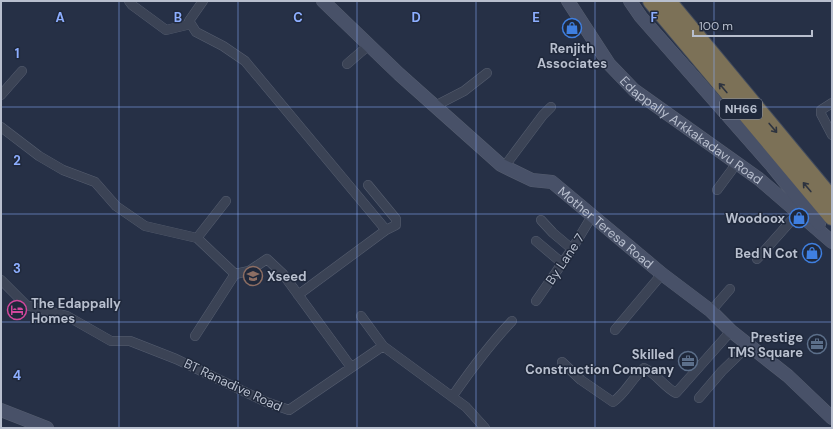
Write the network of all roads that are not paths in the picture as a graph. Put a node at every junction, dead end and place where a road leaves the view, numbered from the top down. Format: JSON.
{"nodes":[{"id":1,"x":129,"y":1,"type":"edge"},
{"id":2,"x":203,"y":1,"type":"edge"},
{"id":3,"x":323,"y":1,"type":"edge"},
{"id":4,"x":568,"y":1,"type":"edge"},
{"id":5,"x":630,"y":1,"type":"edge"},
{"id":6,"x":651,"y":1,"type":"edge"},
{"id":7,"x":668,"y":1,"type":"edge"},
{"id":8,"x":191,"y":24,"type":"junction"},
{"id":9,"x":369,"y":45,"type":"junction"},
{"id":10,"x":347,"y":64,"type":"dead end"},
{"id":11,"x":22,"y":71,"type":"dead end"},
{"id":12,"x":487,"y":73,"type":"dead end"},
{"id":13,"x":1,"y":95,"type":"edge"},
{"id":14,"x":832,"y":102,"type":"edge"},
{"id":15,"x":435,"y":106,"type":"junction"},
{"id":16,"x":551,"y":107,"type":"dead end"},
{"id":17,"x":1,"y":127,"type":"edge"},
{"id":18,"x":832,"y":135,"type":"edge"},
{"id":19,"x":737,"y":163,"type":"junction"},
{"id":20,"x":504,"y":167,"type":"junction"},
{"id":21,"x":368,"y":185,"type":"dead end"},
{"id":22,"x":717,"y":190,"type":"dead end"},
{"id":23,"x":832,"y":199,"type":"edge"},
{"id":24,"x":226,"y":201,"type":"dead end"},
{"id":25,"x":798,"y":213,"type":"junction"},
{"id":26,"x":592,"y":216,"type":"junction"},
{"id":27,"x":832,"y":217,"type":"edge"},
{"id":28,"x":541,"y":220,"type":"dead end"},
{"id":29,"x":386,"y":230,"type":"junction"},
{"id":30,"x":197,"y":238,"type":"junction"},
{"id":31,"x":832,"y":240,"type":"edge"},
{"id":32,"x":536,"y":241,"type":"dead end"},
{"id":33,"x":572,"y":250,"type":"junction"},
{"id":34,"x":757,"y":259,"type":"dead end"},
{"id":35,"x":562,"y":263,"type":"junction"},
{"id":36,"x":235,"y":274,"type":"junction"},
{"id":37,"x":662,"y":274,"type":"junction"},
{"id":38,"x":1,"y":280,"type":"edge"},
{"id":39,"x":730,"y":289,"type":"dead end"},
{"id":40,"x":298,"y":295,"type":"junction"},
{"id":41,"x":536,"y":301,"type":"dead end"},
{"id":42,"x":711,"y":311,"type":"junction"},
{"id":43,"x":361,"y":316,"type":"dead end"},
{"id":44,"x":512,"y":321,"type":"dead end"},
{"id":45,"x":615,"y":330,"type":"dead end"},
{"id":46,"x":731,"y":331,"type":"junction"},
{"id":47,"x":195,"y":336,"type":"dead end"},
{"id":48,"x":383,"y":346,"type":"junction"},
{"id":49,"x":749,"y":346,"type":"junction"},
{"id":50,"x":562,"y":362,"type":"dead end"},
{"id":51,"x":351,"y":367,"type":"junction"},
{"id":52,"x":452,"y":397,"type":"junction"},
{"id":53,"x":699,"y":398,"type":"dead end"},
{"id":54,"x":1,"y":410,"type":"edge"},
{"id":55,"x":832,"y":418,"type":"edge"},
{"id":56,"x":481,"y":427,"type":"edge"},
{"id":57,"x":47,"y":428,"type":"edge"}],
"edges":[{"from":1,"to":8,"type":"street"},
{"from":2,"to":8,"type":"street"},
{"from":3,"to":9,"type":"street","name":"Mother Teresa Road"},
{"from":4,"to":19,"type":"street","name":"Edappally Arkkakadavu Road"},
{"from":5,"to":31,"type":"street"},
{"from":27,"to":6,"type":"highway","number":"NH66","one_way":true},
{"from":7,"to":23,"type":"highway","number":"NH66","one_way":true},
{"from":8,"to":29,"type":"street"},
{"from":9,"to":10,"type":"street"},
{"from":9,"to":15,"type":"street","name":"Mother Teresa Road"},
{"from":11,"to":13,"type":"street"},
{"from":12,"to":15,"type":"street"},
{"from":14,"to":18,"type":"street"},
{"from":15,"to":20,"type":"street","name":"Mother Teresa Road"},
{"from":16,"to":20,"type":"street"},
{"from":17,"to":30,"type":"street"},
{"from":19,"to":22,"type":"street"},
{"from":19,"to":25,"type":"street","name":"Edappally Arkkakadavu Road"},
{"from":20,"to":26,"type":"street","name":"Mother Teresa Road"},
{"from":21,"to":29,"type":"street"},
{"from":24,"to":30,"type":"street"},
{"from":25,"to":31,"type":"street","name":"Edappally Arkkakadavu Road"},
{"from":25,"to":34,"type":"street"},
{"from":26,"to":33,"type":"street","name":"By Lane 7"},
{"from":26,"to":37,"type":"street","name":"Mother Teresa Road"},
{"from":28,"to":33,"type":"street"},
{"from":29,"to":40,"type":"street"},
{"from":30,"to":36,"type":"street"},
{"from":32,"to":35,"type":"street"},
{"from":33,"to":35,"type":"street","name":"By Lane 7"},
{"from":35,"to":41,"type":"street","name":"By Lane 7"},
{"from":36,"to":40,"type":"street"},
{"from":36,"to":47,"type":"street"},
{"from":37,"to":42,"type":"street","name":"Mother Teresa Road"},
{"from":37,"to":45,"type":"street"},
{"from":38,"to":51,"type":"street","name":"BT Ranadive Road"},
{"from":39,"to":42,"type":"street"},
{"from":40,"to":51,"type":"street"},
{"from":42,"to":46,"type":"street","name":"Mother Teresa Road"},
{"from":43,"to":48,"type":"street"},
{"from":44,"to":52,"type":"street"},
{"from":46,"to":49,"type":"street","name":"Mother Teresa Road"},
{"from":46,"to":50,"type":"street"},
{"from":48,"to":51,"type":"street","name":"BT Ranadive Road"},
{"from":48,"to":52,"type":"street"},
{"from":49,"to":53,"type":"street"},
{"from":49,"to":55,"type":"street","name":"Mother Teresa Road"},
{"from":52,"to":56,"type":"street"},
{"from":54,"to":57,"type":"street"}]}
